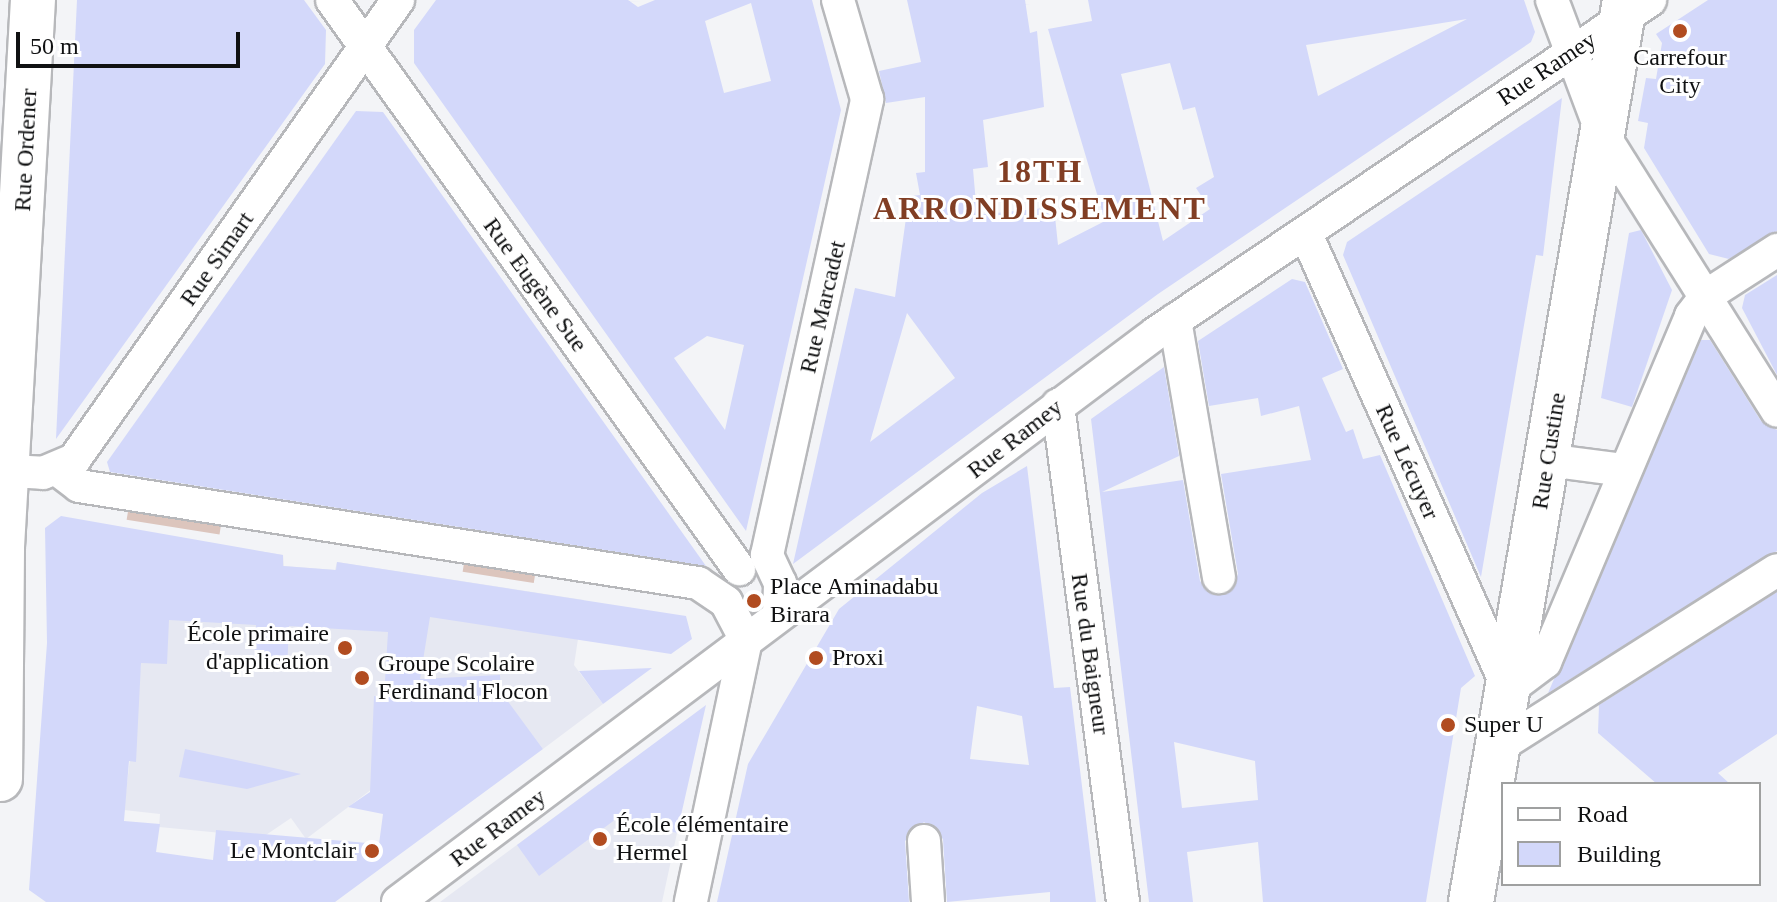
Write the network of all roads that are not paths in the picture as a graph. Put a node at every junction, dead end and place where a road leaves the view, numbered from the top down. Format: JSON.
{"nodes":[{"id":1,"x":33,"y":0,"type":"edge"},
{"id":2,"x":332,"y":0,"type":"edge"},
{"id":3,"x":398,"y":0,"type":"edge"},
{"id":4,"x":838,"y":0,"type":"edge"},
{"id":5,"x":1552,"y":0,"type":"edge"},
{"id":6,"x":1632,"y":6,"type":"edge"},
{"id":7,"x":366,"y":49,"type":"junction"},
{"id":8,"x":1572,"y":51,"type":"junction"},
{"id":9,"x":1602,"y":133,"type":"junction"},
{"id":10,"x":1306,"y":234,"type":"junction"},
{"id":11,"x":1777,"y":250,"type":"edge"},
{"id":12,"x":10,"y":262,"type":"edge"},
{"id":13,"x":1706,"y":296,"type":"junction"},
{"id":14,"x":1175,"y":320,"type":"junction"},
{"id":15,"x":1058,"y":405,"type":"junction"},
{"id":16,"x":1777,"y":411,"type":"edge"},
{"id":17,"x":1547,"y":460,"type":"junction"},
{"id":18,"x":58,"y":470,"type":"junction"},
{"id":19,"x":1624,"y":470,"type":"junction"},
{"id":20,"x":9,"y":471,"type":"junction"},
{"id":21,"x":1,"y":547,"type":"edge"},
{"id":22,"x":753,"y":562,"type":"junction"},
{"id":23,"x":1777,"y":570,"type":"edge"},
{"id":24,"x":1219,"y":577,"type":"dead end"},
{"id":25,"x":726,"y":602,"type":"junction"},
{"id":26,"x":779,"y":614,"type":"junction"},
{"id":27,"x":746,"y":640,"type":"junction"},
{"id":28,"x":1509,"y":689,"type":"junction"},
{"id":29,"x":1498,"y":747,"type":"junction"},
{"id":30,"x":0,"y":779,"type":"edge"},
{"id":31,"x":924,"y":841,"type":"dead end"},
{"id":32,"x":398,"y":902,"type":"edge"},
{"id":33,"x":691,"y":902,"type":"edge"},
{"id":34,"x":928,"y":902,"type":"edge"},
{"id":35,"x":1123,"y":902,"type":"edge"},
{"id":36,"x":1471,"y":902,"type":"edge"}],
"edges":[{"from":1,"to":12,"type":"street","name":"Rue Ordener"},
{"from":2,"to":7,"type":"street","name":"Rue Eugène Sue"},
{"from":3,"to":7,"type":"street","name":"Rue Simart"},
{"from":4,"to":22,"type":"street","name":"Rue Marcadet"},
{"from":5,"to":8,"type":"street"},
{"from":6,"to":8,"type":"street","name":"Rue Ramey"},
{"from":6,"to":9,"type":"street","name":"Rue Custine"},
{"from":7,"to":18,"type":"street","name":"Rue Simart"},
{"from":7,"to":22,"type":"street","name":"Rue Eugène Sue"},
{"from":8,"to":9,"type":"street"},
{"from":8,"to":10,"type":"street","name":"Rue Ramey"},
{"from":9,"to":13,"type":"street"},
{"from":9,"to":17,"type":"street","name":"Rue Custine"},
{"from":10,"to":14,"type":"street","name":"Rue Ramey"},
{"from":10,"to":28,"type":"street","name":"Rue Lécuyer"},
{"from":11,"to":13,"type":"street"},
{"from":12,"to":20,"type":"street","name":"Rue Ordener"},
{"from":13,"to":16,"type":"street"},
{"from":13,"to":19,"type":"street"},
{"from":14,"to":15,"type":"street","name":"Rue Ramey"},
{"from":14,"to":24,"type":"street"},
{"from":15,"to":26,"type":"street","name":"Rue Ramey"},
{"from":15,"to":35,"type":"street","name":"Rue du Baigneur"},
{"from":17,"to":19,"type":"street"},
{"from":17,"to":28,"type":"street","name":"Rue Custine"},
{"from":18,"to":20,"type":"street"},
{"from":18,"to":25,"type":"street"},
{"from":19,"to":28,"type":"street"},
{"from":20,"to":21,"type":"street","name":"Rue Ordener"},
{"from":21,"to":30,"type":"street","name":"Rue Ordener"},
{"from":22,"to":25,"type":"street"},
{"from":22,"to":26,"type":"street"},
{"from":23,"to":29,"type":"street"},
{"from":25,"to":27,"type":"street"},
{"from":26,"to":27,"type":"street","name":"Rue Ramey"},
{"from":27,"to":32,"type":"street","name":"Rue Ramey"},
{"from":27,"to":33,"type":"street"},
{"from":28,"to":29,"type":"street","name":"Rue Custine"},
{"from":29,"to":36,"type":"street","name":"Rue Custine"},
{"from":31,"to":34,"type":"street"}]}
